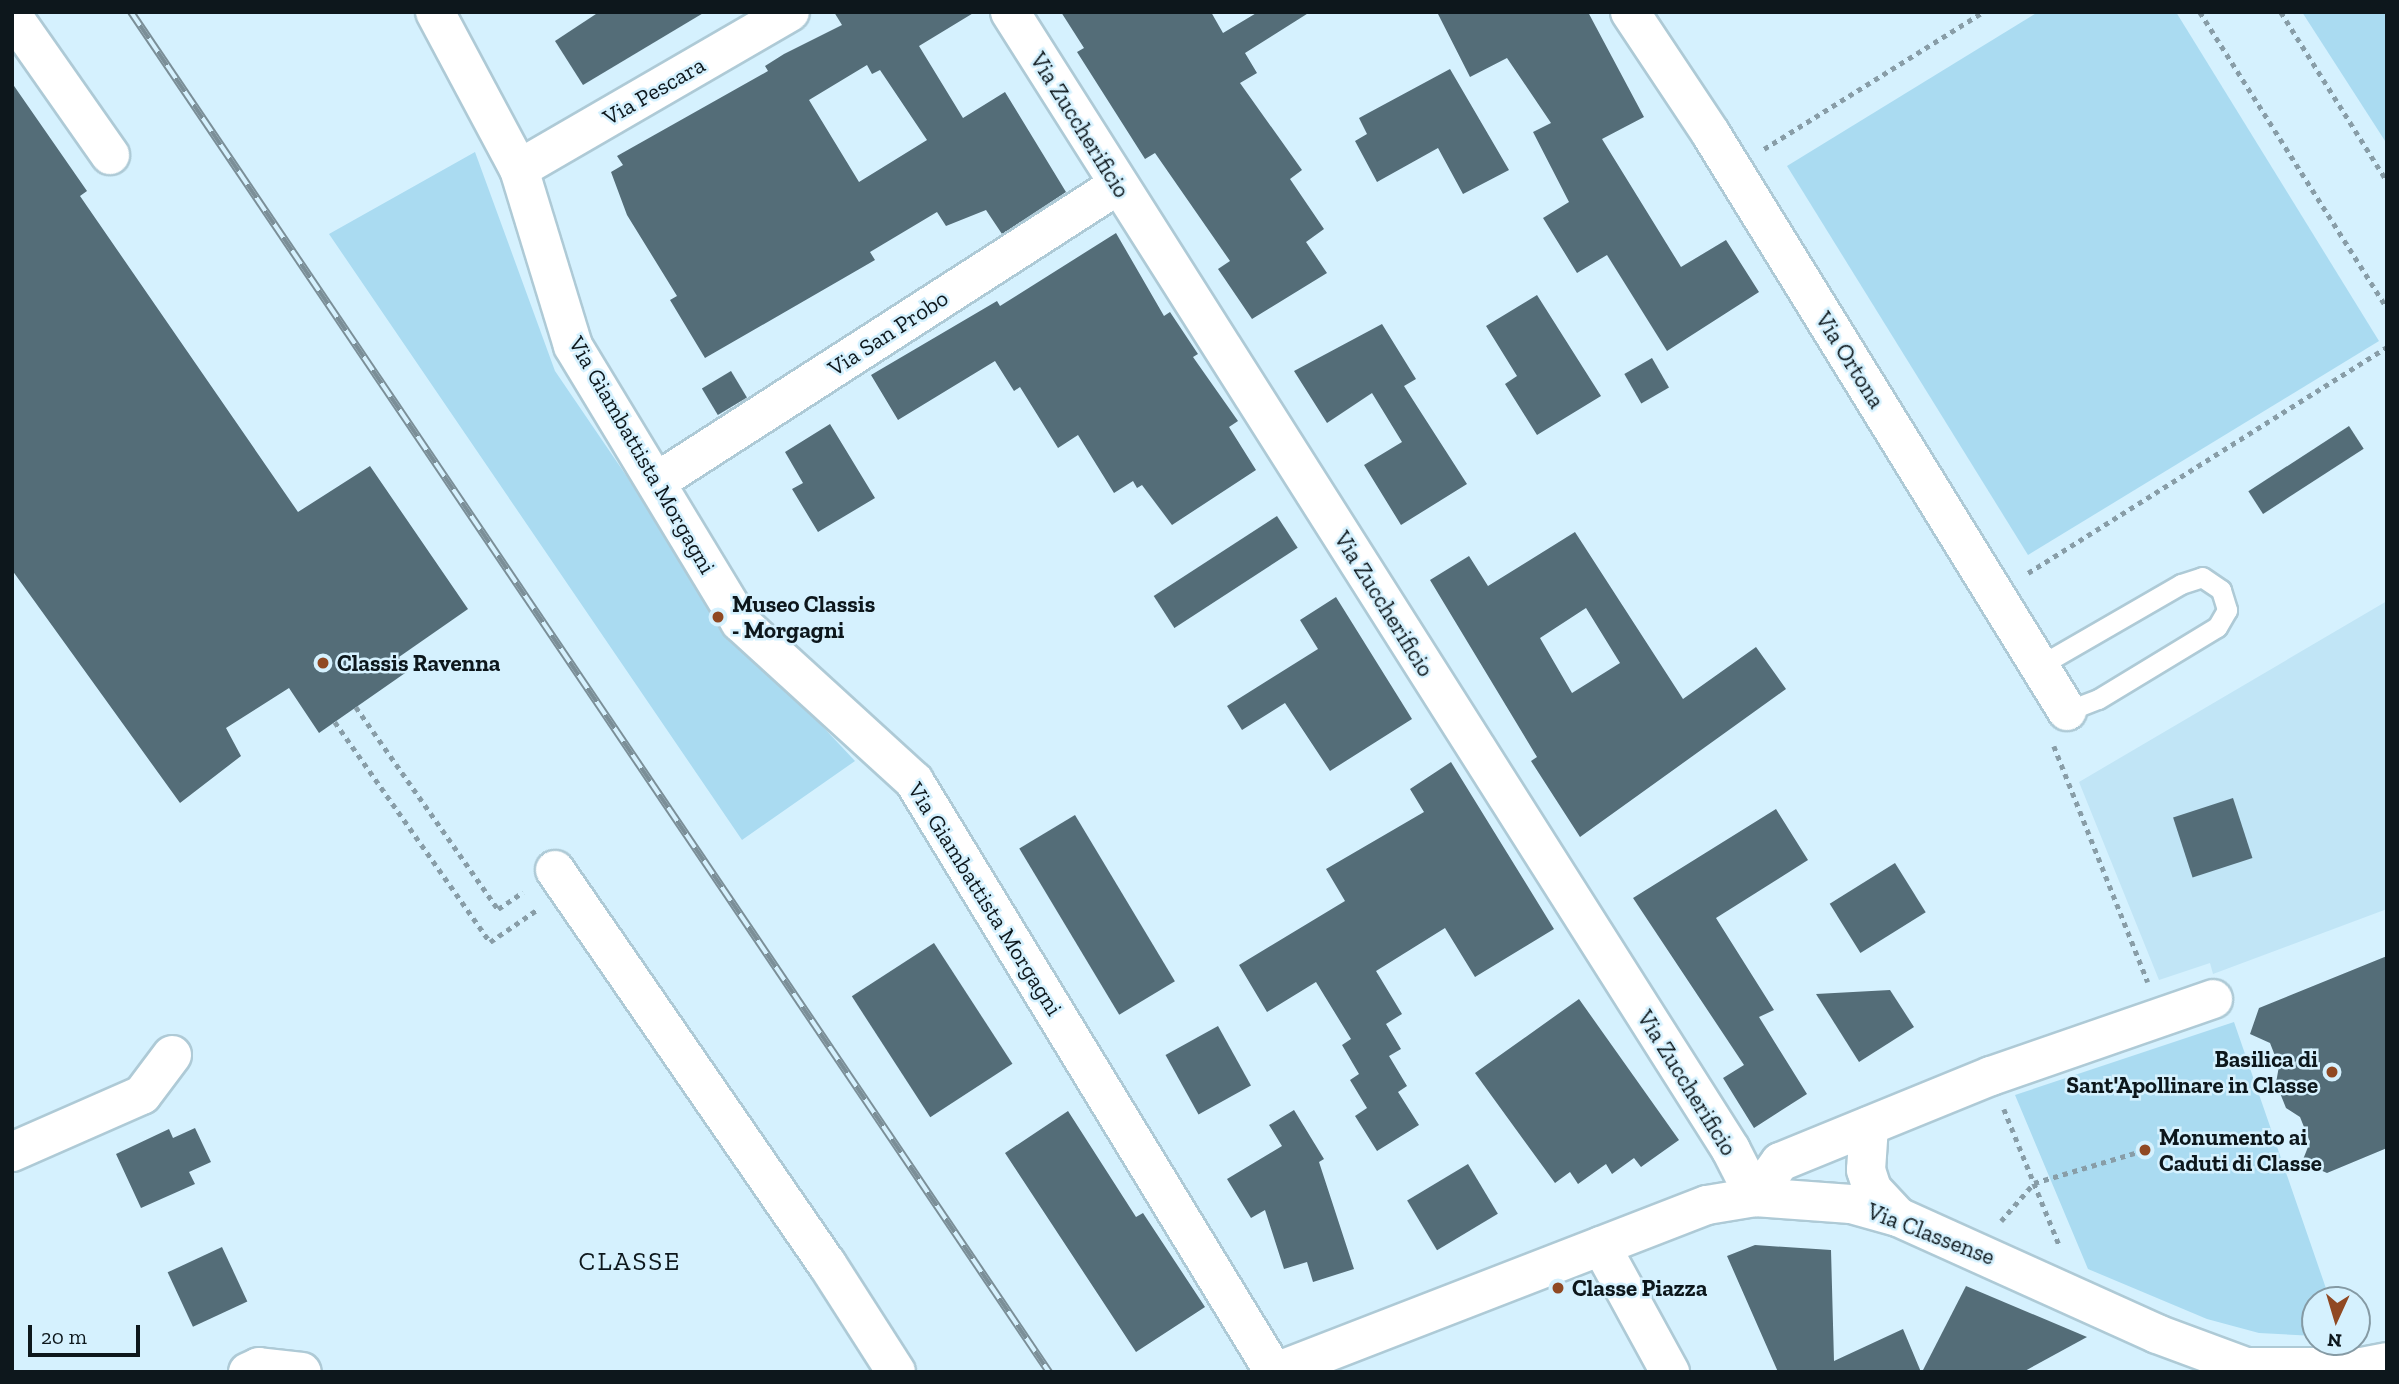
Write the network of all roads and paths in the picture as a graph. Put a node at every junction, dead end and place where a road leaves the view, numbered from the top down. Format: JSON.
{"nodes":[{"id":1,"x":435,"y":12,"type":"edge"},
{"id":2,"x":790,"y":12,"type":"edge"},
{"id":3,"x":1010,"y":12,"type":"edge"},
{"id":4,"x":1630,"y":12,"type":"edge"},
{"id":5,"x":1983,"y":12,"type":"edge"},
{"id":6,"x":2200,"y":12,"type":"edge"},
{"id":7,"x":2281,"y":12,"type":"edge"},
{"id":8,"x":12,"y":15,"type":"edge"},
{"id":9,"x":1764,"y":149,"type":"dead end"},
{"id":10,"x":110,"y":155,"type":"dead end"},
{"id":11,"x":519,"y":169,"type":"junction"},
{"id":12,"x":2387,"y":181,"type":"edge"},
{"id":13,"x":1118,"y":185,"type":"junction"},
{"id":14,"x":2387,"y":308,"type":"edge"},
{"id":15,"x":2387,"y":347,"type":"edge"},
{"id":16,"x":658,"y":481,"type":"junction"},
{"id":17,"x":2028,"y":573,"type":"dead end"},
{"id":18,"x":2039,"y":666,"type":"junction"},
{"id":19,"x":356,"y":707,"type":"dead end"},
{"id":20,"x":2067,"y":711,"type":"junction"},
{"id":21,"x":335,"y":722,"type":"dead end"},
{"id":22,"x":562,"y":879,"type":"junction"},
{"id":23,"x":2152,"y":992,"type":"dead end"},
{"id":24,"x":2213,"y":999,"type":"dead end"},
{"id":25,"x":172,"y":1055,"type":"dead end"},
{"id":26,"x":1991,"y":1076,"type":"junction"},
{"id":27,"x":1869,"y":1126,"type":"junction"},
{"id":28,"x":2145,"y":1150,"type":"dead end"},
{"id":29,"x":12,"y":1152,"type":"edge"},
{"id":30,"x":2034,"y":1182,"type":"junction"},
{"id":31,"x":1755,"y":1197,"type":"junction"},
{"id":32,"x":1898,"y":1217,"type":"junction"},
{"id":33,"x":1997,"y":1231,"type":"dead end"},
{"id":34,"x":1601,"y":1246,"type":"junction"},
{"id":35,"x":2080,"y":1297,"type":"junction"},
{"id":36,"x":2387,"y":1362,"type":"edge"},
{"id":37,"x":248,"y":1372,"type":"edge"},
{"id":38,"x":302,"y":1372,"type":"edge"},
{"id":39,"x":896,"y":1372,"type":"edge"},
{"id":40,"x":1275,"y":1372,"type":"edge"},
{"id":41,"x":1670,"y":1372,"type":"edge"}],
"edges":[{"from":1,"to":11,"type":"street","name":"Via Giambattista Morgagni"},
{"from":2,"to":11,"type":"street","name":"Via Pescara"},
{"from":3,"to":13,"type":"street","name":"Via Zuccherificio"},
{"from":4,"to":18,"type":"street","name":"Via Ortona"},
{"from":5,"to":9,"type":"path"},
{"from":6,"to":14,"type":"path"},
{"from":7,"to":12,"type":"path"},
{"from":8,"to":10,"type":"street"},
{"from":11,"to":16,"type":"street","name":"Via Giambattista Morgagni"},
{"from":13,"to":16,"type":"street","name":"Via San Probo"},
{"from":13,"to":31,"type":"street","name":"Via Zuccherificio"},
{"from":15,"to":17,"type":"path"},
{"from":16,"to":40,"type":"street","name":"Via Giambattista Morgagni"},
{"from":18,"to":20,"type":"street","name":"Via Ortona"},
{"from":18,"to":20,"type":"lane"},
{"from":19,"to":22,"type":"path"},
{"from":20,"to":23,"type":"path"},
{"from":21,"to":22,"type":"path"},
{"from":22,"to":39,"type":"street"},
{"from":24,"to":26,"type":"street"},
{"from":25,"to":29,"type":"street"},
{"from":26,"to":27,"type":"street"},
{"from":26,"to":30,"type":"path"},
{"from":27,"to":31,"type":"street"},
{"from":27,"to":32,"type":"street"},
{"from":28,"to":30,"type":"path"},
{"from":30,"to":33,"type":"path"},
{"from":30,"to":35,"type":"path"},
{"from":31,"to":32,"type":"street","name":"Via Classense"},
{"from":31,"to":34,"type":"street","name":"Via Classense"},
{"from":32,"to":35,"type":"street","name":"Via Classense"},
{"from":34,"to":40,"type":"street","name":"Via Classense"},
{"from":34,"to":41,"type":"street"},
{"from":35,"to":36,"type":"street","name":"Via Classense"},
{"from":37,"to":38,"type":"street"}]}
